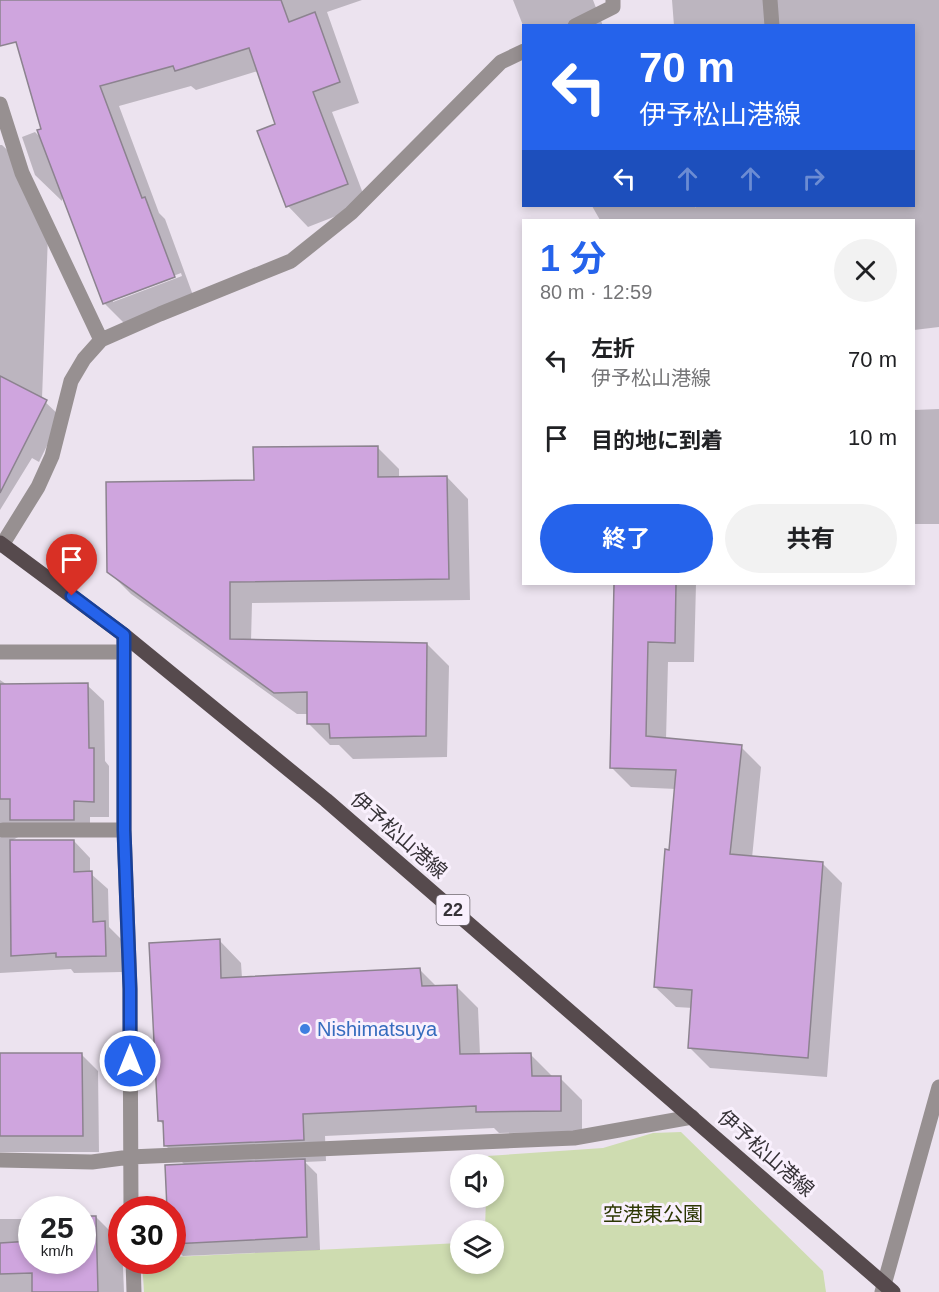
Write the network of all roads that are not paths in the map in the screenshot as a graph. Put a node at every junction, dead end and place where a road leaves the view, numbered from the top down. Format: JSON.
{"nodes":[{"id":1,"x":613,"y":0,"type":"edge"},
{"id":2,"x":770,"y":0,"type":"edge"},
{"id":3,"x":579,"y":24,"type":"edge"},
{"id":4,"x":772,"y":24,"type":"edge"},
{"id":5,"x":522,"y":52,"type":"edge"},
{"id":6,"x":0,"y":104,"type":"edge"},
{"id":7,"x":101,"y":340,"type":"junction"},
{"id":8,"x":1,"y":544,"type":"edge"},
{"id":9,"x":124,"y":635,"type":"junction"},
{"id":10,"x":0,"y":652,"type":"edge"},
{"id":11,"x":124,"y":652,"type":"junction"},
{"id":12,"x":3,"y":830,"type":"dead end"},
{"id":13,"x":124,"y":830,"type":"junction"},
{"id":14,"x":939,"y":1087,"type":"edge"},
{"id":15,"x":692,"y":1117,"type":"junction"},
{"id":16,"x":130,"y":1157,"type":"junction"},
{"id":17,"x":0,"y":1160,"type":"edge"},
{"id":18,"x":131,"y":1196,"type":"edge"},
{"id":19,"x":133,"y":1274,"type":"edge"},
{"id":20,"x":886,"y":1289,"type":"edge"},
{"id":21,"x":134,"y":1292,"type":"edge"}],
"edges":[{"from":1,"to":3,"type":"street"},
{"from":2,"to":4,"type":"street"},
{"from":5,"to":7,"type":"street"},
{"from":6,"to":7,"type":"street"},
{"from":7,"to":8,"type":"street"},
{"from":8,"to":9,"type":"main road","name":"伊予松山港線","number":"22"},
{"from":9,"to":11,"type":"street"},
{"from":9,"to":15,"type":"main road","name":"伊予松山港線","number":"22"},
{"from":10,"to":11,"type":"street"},
{"from":11,"to":13,"type":"street"},
{"from":12,"to":13,"type":"street"},
{"from":13,"to":16,"type":"street"},
{"from":14,"to":20,"type":"street"},
{"from":15,"to":16,"type":"street"},
{"from":15,"to":20,"type":"main road","name":"伊予松山港線","number":"22"},
{"from":16,"to":17,"type":"street"},
{"from":16,"to":18,"type":"street"},
{"from":19,"to":21,"type":"street"}]}
